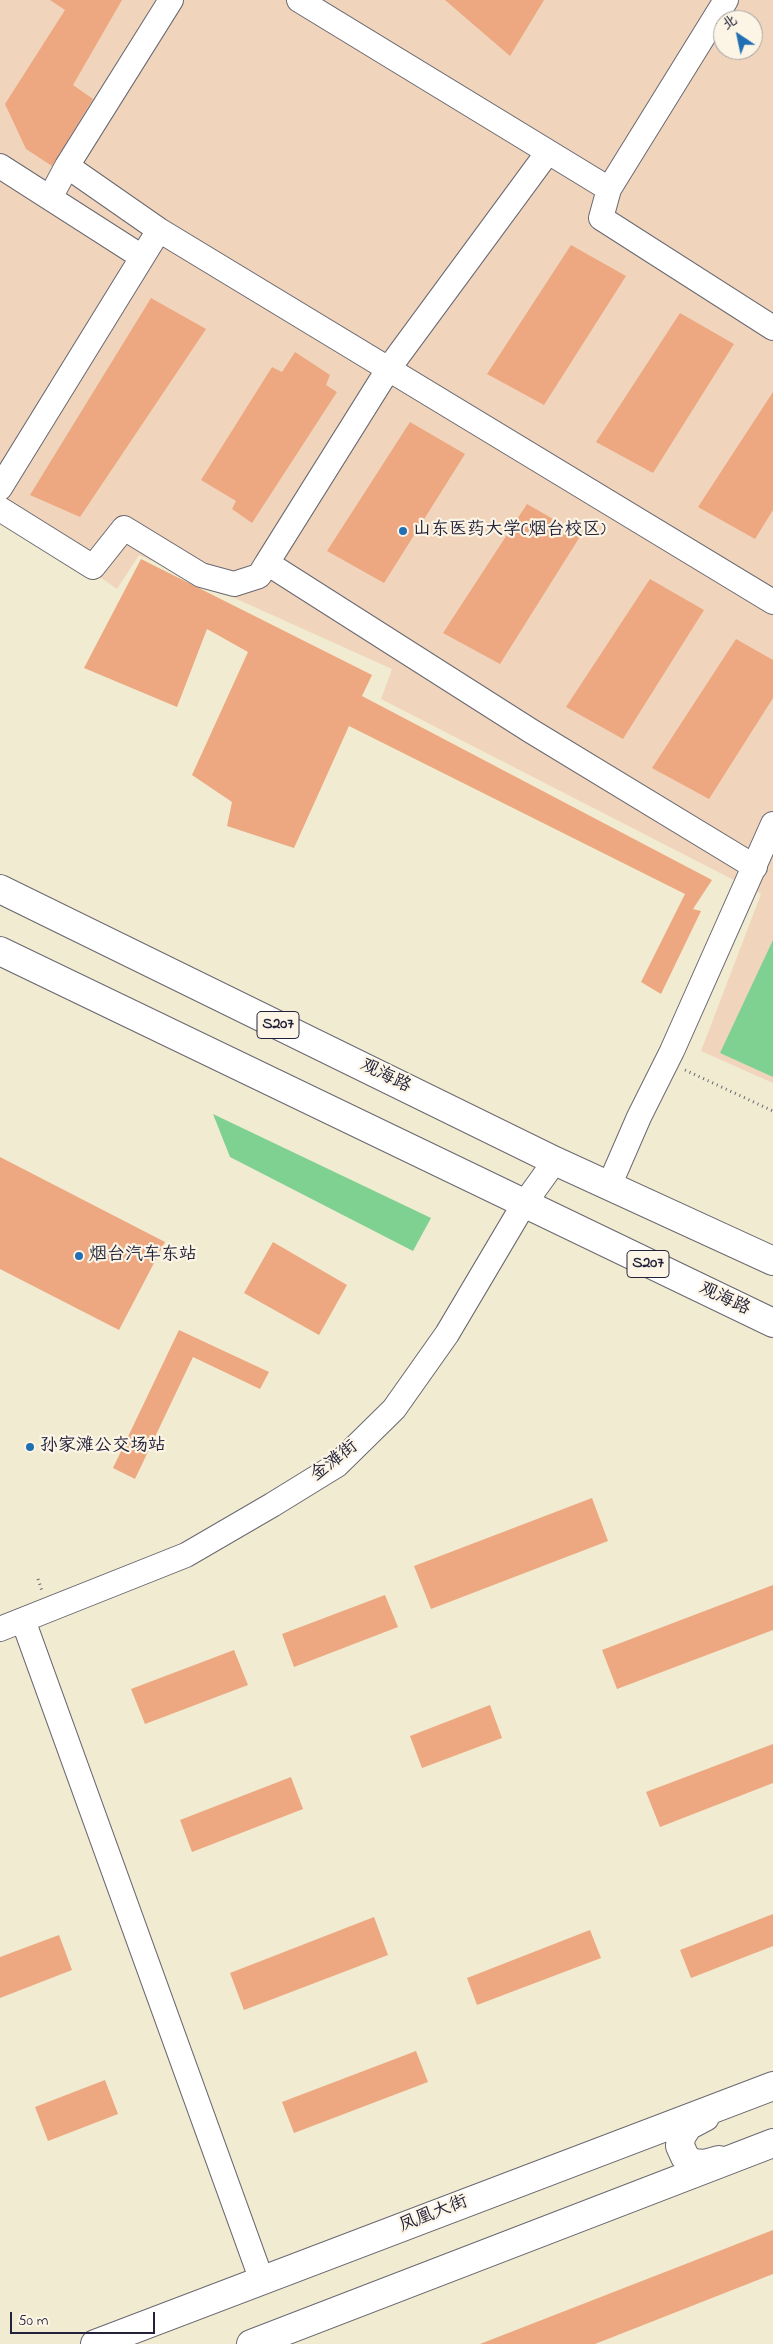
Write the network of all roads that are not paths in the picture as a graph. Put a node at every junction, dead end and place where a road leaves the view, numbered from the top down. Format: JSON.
{"nodes":[{"id":1,"x":171,"y":0,"type":"edge"},
{"id":2,"x":299,"y":0,"type":"edge"},
{"id":3,"x":726,"y":0,"type":"edge"},
{"id":4,"x":548,"y":152,"type":"junction"},
{"id":5,"x":0,"y":166,"type":"edge"},
{"id":6,"x":67,"y":166,"type":"junction"},
{"id":7,"x":609,"y":190,"type":"junction"},
{"id":8,"x":50,"y":198,"type":"junction"},
{"id":9,"x":160,"y":230,"type":"junction"},
{"id":10,"x":142,"y":257,"type":"junction"},
{"id":11,"x":773,"y":328,"type":"edge"},
{"id":12,"x":389,"y":368,"type":"junction"},
{"id":13,"x":0,"y":488,"type":"edge"},
{"id":14,"x":0,"y":509,"type":"edge"},
{"id":15,"x":267,"y":563,"type":"junction"},
{"id":16,"x":773,"y":602,"type":"edge"},
{"id":17,"x":773,"y":824,"type":"edge"},
{"id":18,"x":755,"y":867,"type":"junction"},
{"id":19,"x":0,"y":888,"type":"edge"},
{"id":20,"x":0,"y":951,"type":"edge"},
{"id":21,"x":556,"y":1161,"type":"junction"},
{"id":22,"x":609,"y":1186,"type":"junction"},
{"id":23,"x":524,"y":1204,"type":"junction"},
{"id":24,"x":773,"y":1261,"type":"edge"},
{"id":25,"x":773,"y":1323,"type":"edge"},
{"id":26,"x":23,"y":1620,"type":"junction"},
{"id":27,"x":0,"y":1629,"type":"edge"},
{"id":28,"x":773,"y":2086,"type":"edge"},
{"id":29,"x":730,"y":2102,"type":"junction"},
{"id":30,"x":764,"y":2147,"type":"edge"},
{"id":31,"x":262,"y":2280,"type":"junction"},
{"id":32,"x":95,"y":2344,"type":"edge"},
{"id":33,"x":251,"y":2344,"type":"edge"}],
"edges":[{"from":1,"to":6,"type":"street"},
{"from":2,"to":4,"type":"street"},
{"from":3,"to":7,"type":"street"},
{"from":4,"to":7,"type":"street"},
{"from":4,"to":12,"type":"street"},
{"from":5,"to":8,"type":"street"},
{"from":6,"to":8,"type":"street"},
{"from":6,"to":9,"type":"street"},
{"from":7,"to":11,"type":"street"},
{"from":8,"to":10,"type":"street"},
{"from":9,"to":10,"type":"street"},
{"from":9,"to":12,"type":"street"},
{"from":10,"to":13,"type":"street"},
{"from":12,"to":15,"type":"street"},
{"from":12,"to":16,"type":"street"},
{"from":14,"to":15,"type":"street"},
{"from":15,"to":18,"type":"street"},
{"from":17,"to":18,"type":"street"},
{"from":18,"to":22,"type":"street"},
{"from":19,"to":21,"type":"main road","name":"观海路","number":"S207"},
{"from":20,"to":23,"type":"main road","name":"观海路","number":"S207"},
{"from":21,"to":22,"type":"main road","name":"观海路","number":"S207"},
{"from":21,"to":23,"type":"street","name":"金滩街"},
{"from":22,"to":24,"type":"main road","name":"观海路","number":"S207"},
{"from":23,"to":25,"type":"main road","name":"观海路","number":"S207"},
{"from":23,"to":26,"type":"street","name":"金滩街"},
{"from":26,"to":27,"type":"street","name":"金滩街"},
{"from":26,"to":31,"type":"street"},
{"from":28,"to":29,"type":"main road","name":"凤凰大街"},
{"from":29,"to":30,"type":"main road"},
{"from":29,"to":31,"type":"main road","name":"凤凰大街"},
{"from":30,"to":33,"type":"main road"},
{"from":31,"to":32,"type":"main road","name":"凤凰大街"}]}
